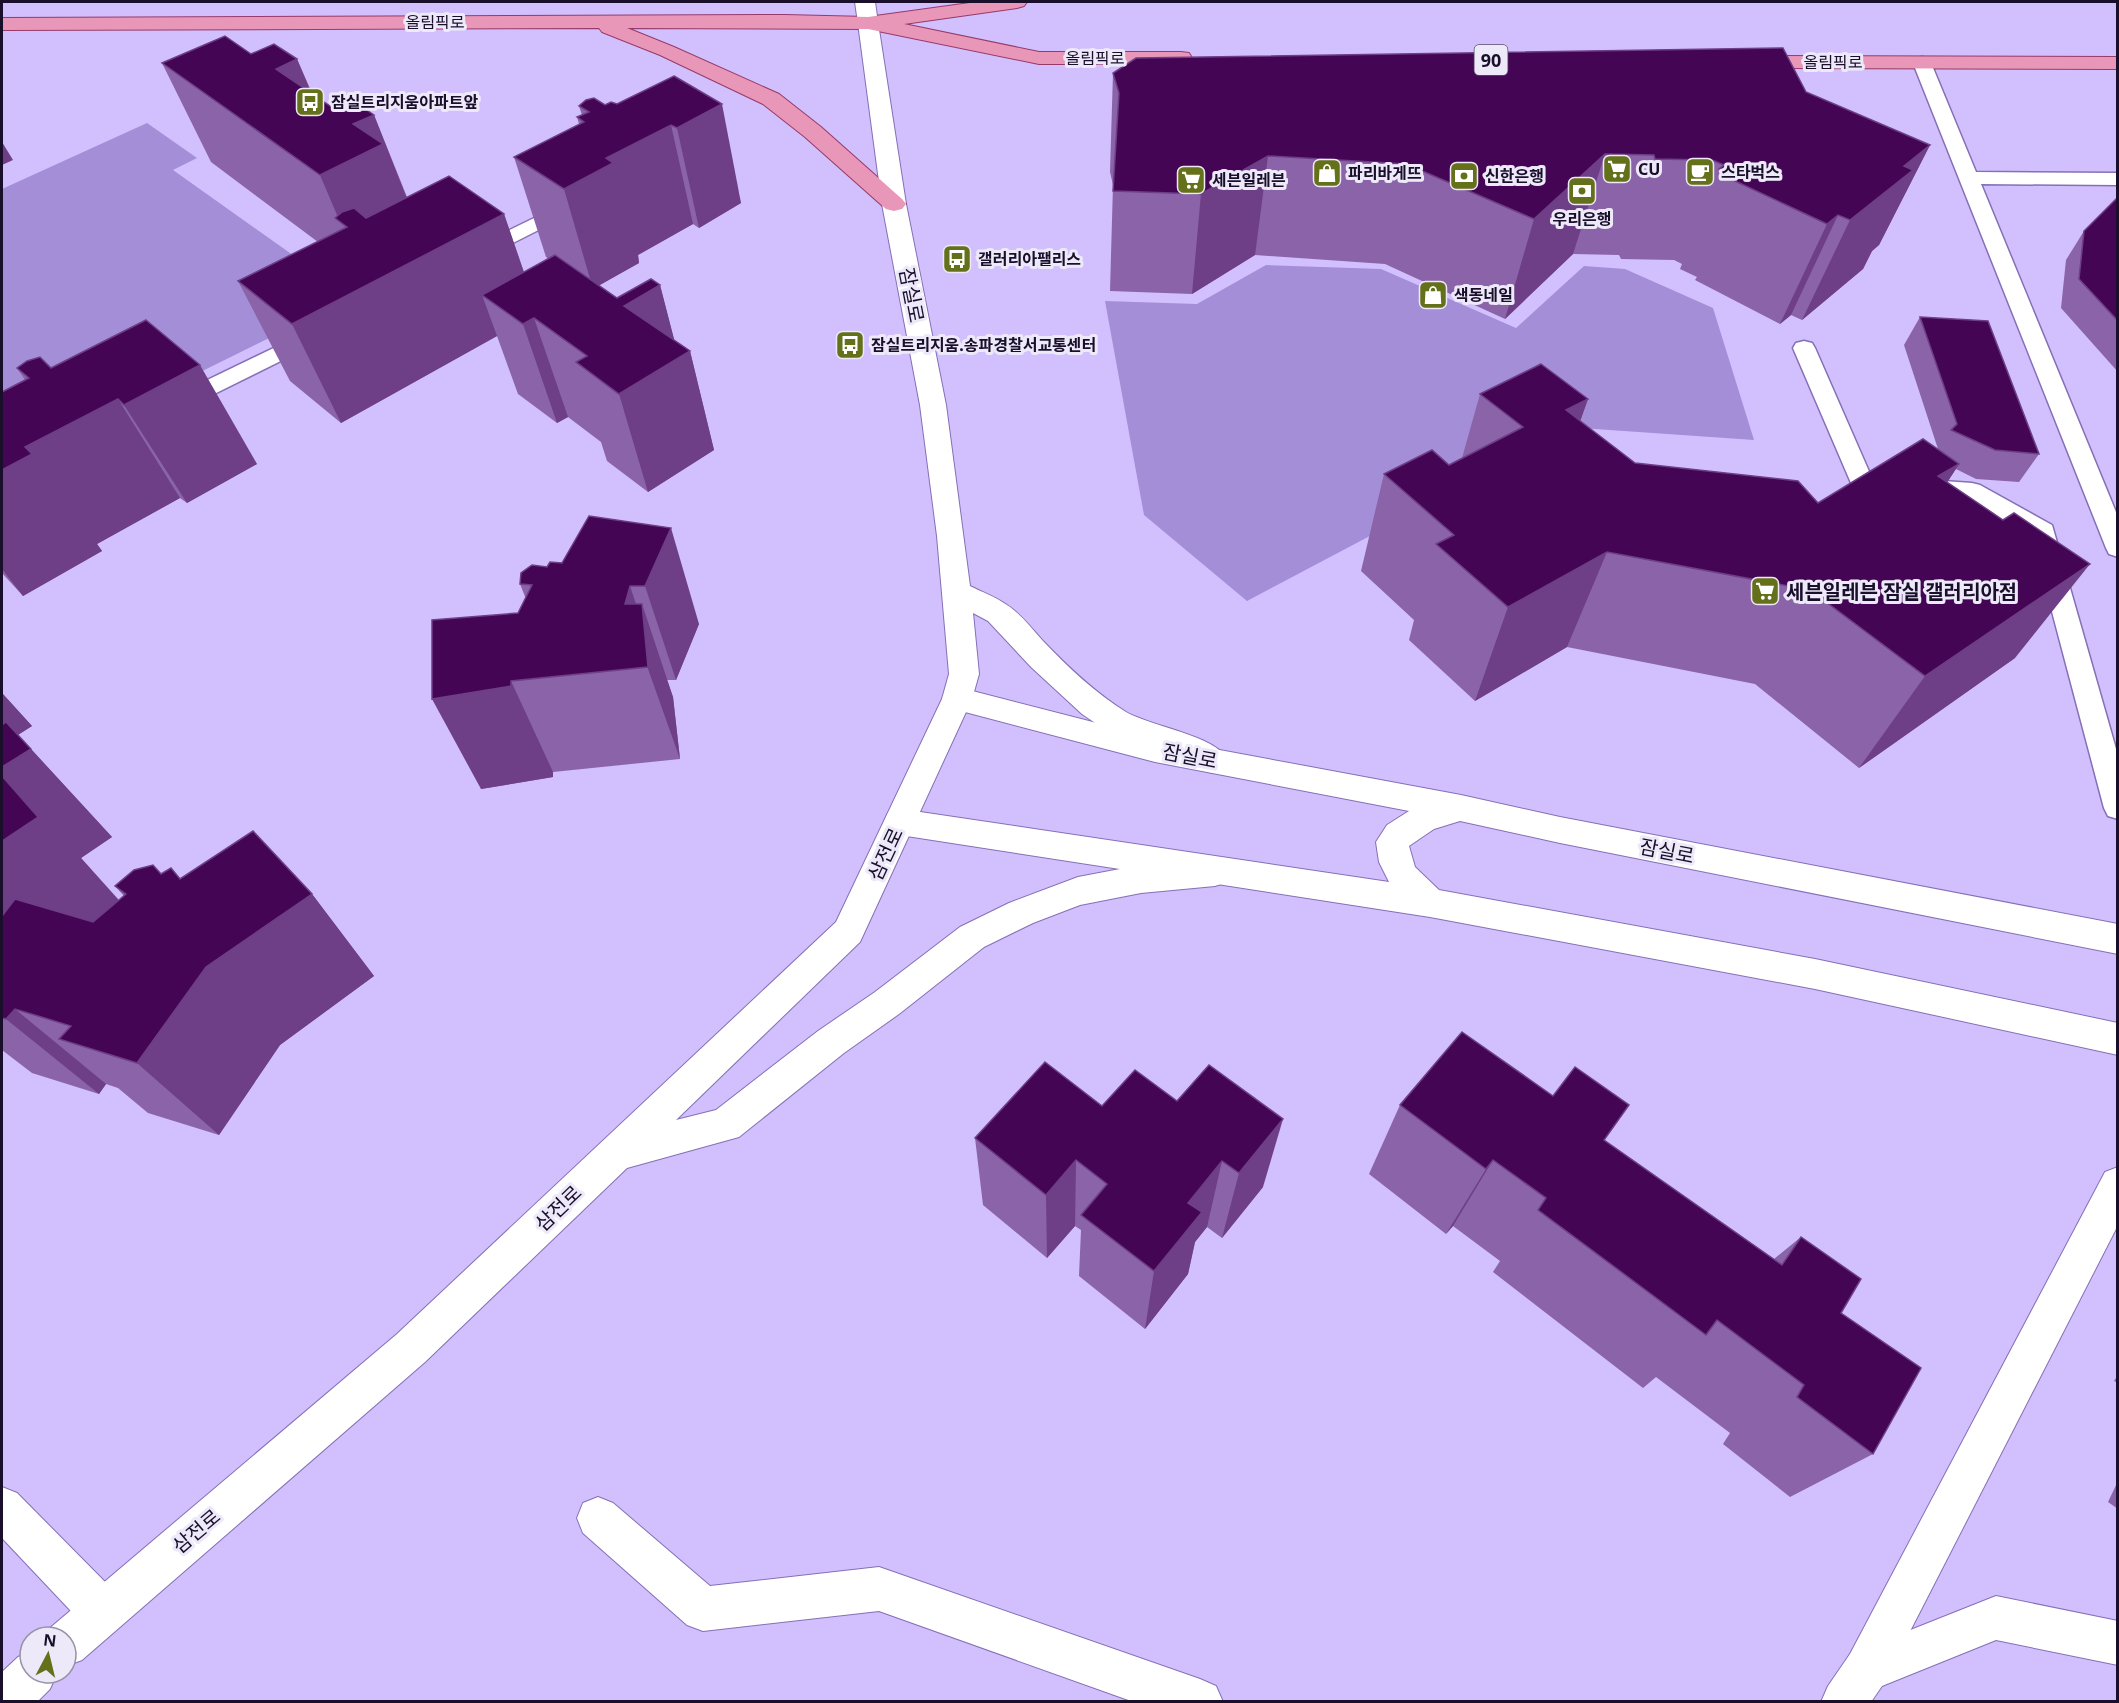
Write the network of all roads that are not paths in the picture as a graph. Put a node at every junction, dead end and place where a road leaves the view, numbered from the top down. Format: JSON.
{"nodes":[{"id":1,"x":1017,"y":2,"type":"edge"},
{"id":2,"x":867,"y":12,"type":"edge"},
{"id":3,"x":593,"y":22,"type":"junction"},
{"id":4,"x":2,"y":24,"type":"edge"},
{"id":5,"x":1206,"y":59,"type":"edge"},
{"id":6,"x":1719,"y":62,"type":"edge"},
{"id":7,"x":1922,"y":63,"type":"junction"},
{"id":8,"x":2118,"y":63,"type":"edge"},
{"id":9,"x":1968,"y":178,"type":"junction"},
{"id":10,"x":2118,"y":179,"type":"edge"},
{"id":11,"x":594,"y":195,"type":"edge"},
{"id":12,"x":894,"y":204,"type":"junction"},
{"id":13,"x":459,"y":262,"type":"edge"},
{"id":14,"x":332,"y":326,"type":"edge"},
{"id":15,"x":1804,"y":348,"type":"dead end"},
{"id":16,"x":161,"y":411,"type":"edge"},
{"id":17,"x":2118,"y":548,"type":"edge"},
{"id":18,"x":957,"y":592,"type":"junction"},
{"id":19,"x":957,"y":699,"type":"junction"},
{"id":20,"x":1212,"y":760,"type":"junction"},
{"id":21,"x":1461,"y":808,"type":"junction"},
{"id":22,"x":2118,"y":808,"type":"edge"},
{"id":23,"x":900,"y":822,"type":"junction"},
{"id":24,"x":1215,"y":872,"type":"junction"},
{"id":25,"x":1430,"y":903,"type":"junction"},
{"id":26,"x":2118,"y":939,"type":"edge"},
{"id":27,"x":2118,"y":1039,"type":"edge"},
{"id":28,"x":617,"y":1152,"type":"junction"},
{"id":29,"x":2118,"y":1185,"type":"edge"},
{"id":30,"x":2,"y":1508,"type":"edge"},
{"id":31,"x":598,"y":1518,"type":"dead end"},
{"id":32,"x":102,"y":1611,"type":"junction"},
{"id":33,"x":78,"y":1633,"type":"edge"},
{"id":34,"x":2118,"y":1643,"type":"edge"},
{"id":35,"x":21,"y":1685,"type":"edge"},
{"id":36,"x":1855,"y":1686,"type":"edge"},
{"id":37,"x":3,"y":1701,"type":"edge"},
{"id":38,"x":1200,"y":1701,"type":"edge"}],
"edges":[{"from":1,"to":2,"type":"main road","name":"올림픽로"},
{"from":2,"to":3,"type":"main road","name":"올림픽로"},
{"from":2,"to":5,"type":"main road","name":"올림픽로"},
{"from":2,"to":12,"type":"street","name":"잠실로"},
{"from":3,"to":4,"type":"main road","name":"올림픽로"},
{"from":3,"to":12,"type":"main road"},
{"from":6,"to":7,"type":"main road","name":"올림픽로"},
{"from":7,"to":8,"type":"main road","name":"올림픽로"},
{"from":7,"to":9,"type":"lane"},
{"from":9,"to":10,"type":"lane"},
{"from":9,"to":17,"type":"lane"},
{"from":11,"to":13,"type":"lane"},
{"from":12,"to":18,"type":"street","name":"잠실로"},
{"from":14,"to":16,"type":"lane"},
{"from":15,"to":22,"type":"lane"},
{"from":18,"to":19,"type":"street","name":"잠실로"},
{"from":18,"to":20,"type":"street"},
{"from":19,"to":20,"type":"street","name":"잠실로"},
{"from":19,"to":23,"type":"street","name":"삼전로"},
{"from":20,"to":21,"type":"street","name":"잠실로"},
{"from":21,"to":25,"type":"street"},
{"from":21,"to":26,"type":"street","name":"잠실로"},
{"from":23,"to":24,"type":"street"},
{"from":23,"to":28,"type":"street","name":"삼전로"},
{"from":24,"to":25,"type":"street"},
{"from":24,"to":28,"type":"street"},
{"from":25,"to":27,"type":"street"},
{"from":28,"to":32,"type":"street","name":"삼전로"},
{"from":29,"to":36,"type":"street"},
{"from":30,"to":32,"type":"street"},
{"from":31,"to":38,"type":"street"},
{"from":32,"to":33,"type":"street","name":"삼전로"},
{"from":34,"to":36,"type":"street"},
{"from":35,"to":37,"type":"street"}]}
